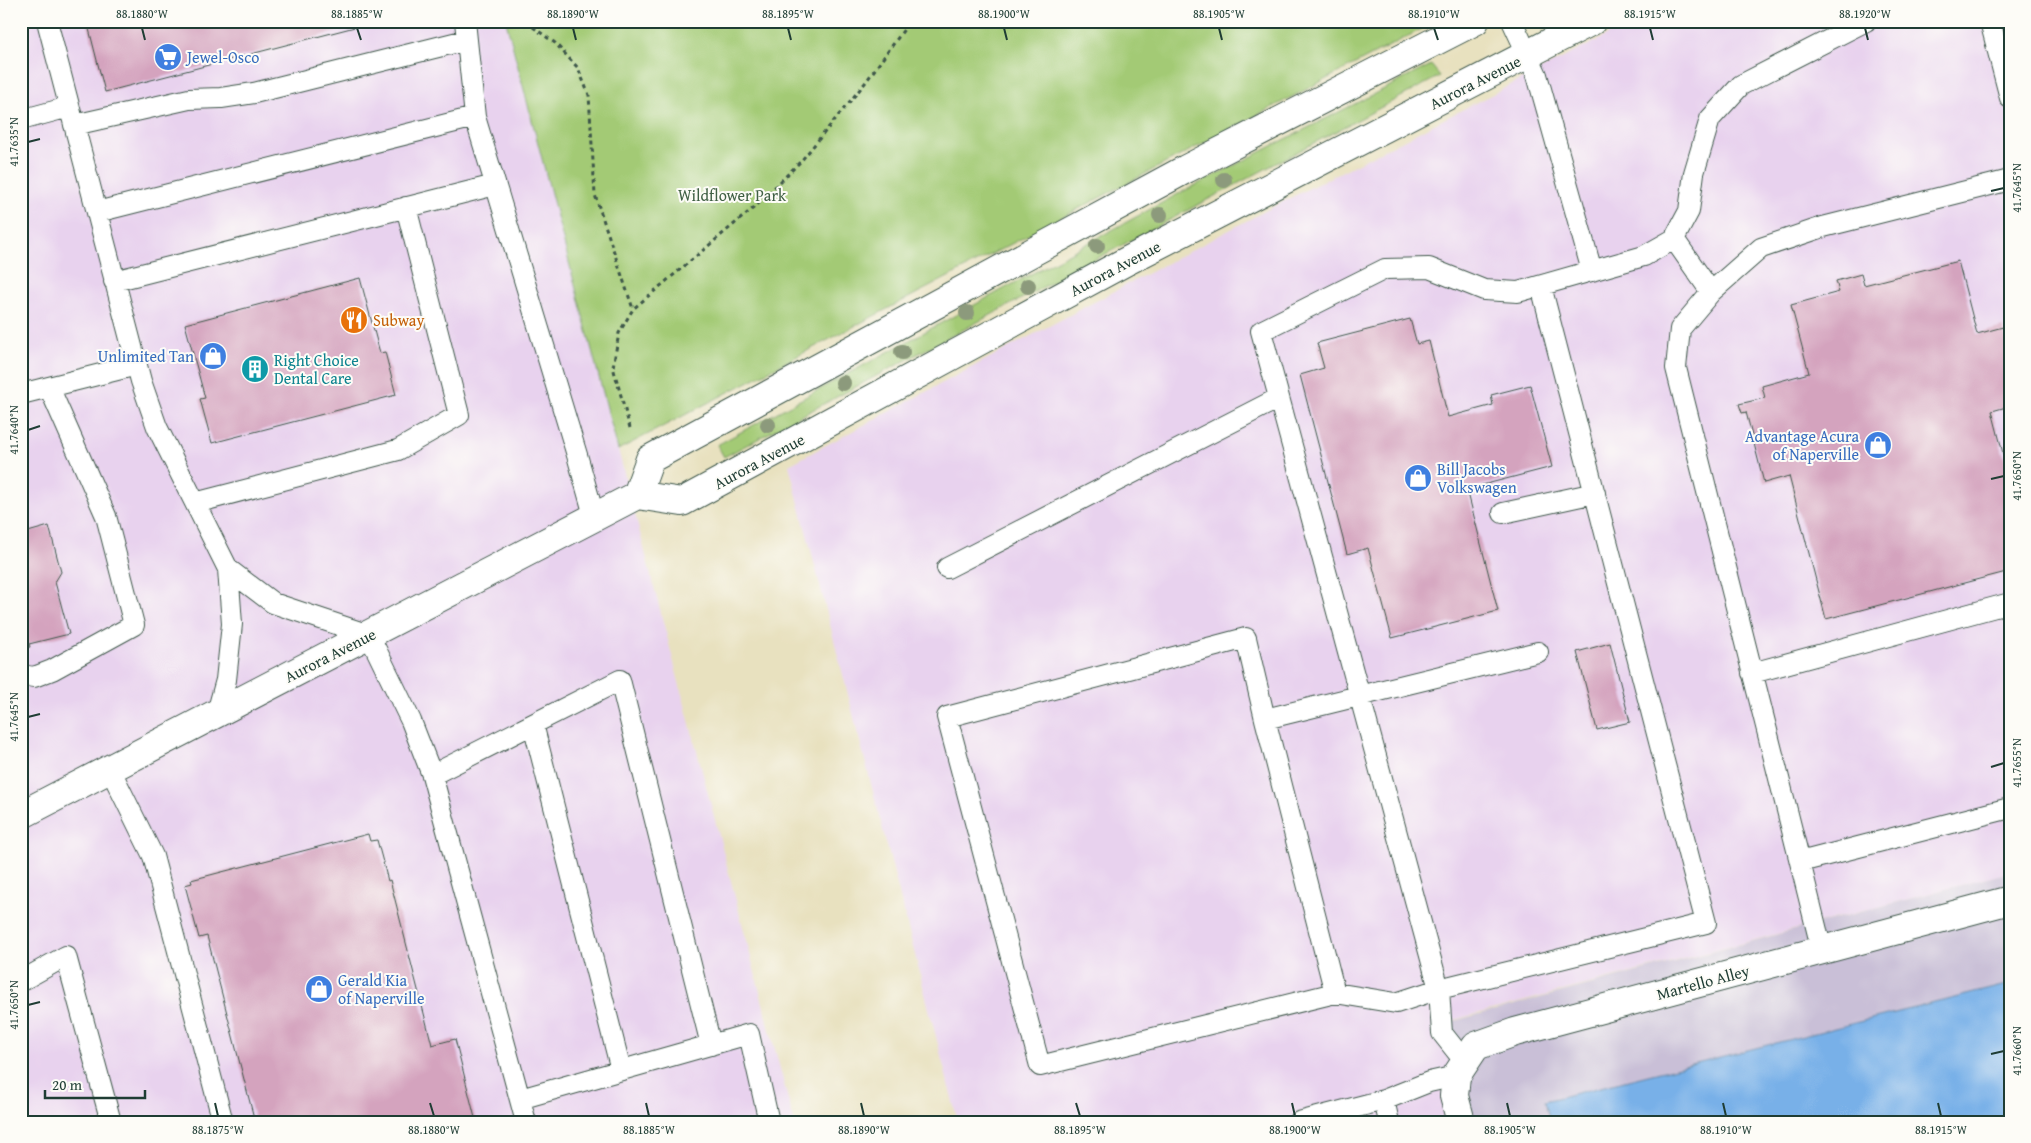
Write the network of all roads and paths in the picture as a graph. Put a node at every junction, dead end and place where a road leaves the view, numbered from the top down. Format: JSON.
{"nodes":[{"id":1,"x":47,"y":21,"type":"edge"},
{"id":2,"x":528,"y":21,"type":"edge"},
{"id":3,"x":910,"y":21,"type":"edge"},
{"id":4,"x":1475,"y":21,"type":"edge"},
{"id":5,"x":1512,"y":21,"type":"edge"},
{"id":6,"x":1592,"y":21,"type":"edge"},
{"id":7,"x":1866,"y":21,"type":"edge"},
{"id":8,"x":1990,"y":21,"type":"edge"},
{"id":9,"x":466,"y":31,"type":"edge"},
{"id":10,"x":1527,"y":55,"type":"junction"},
{"id":11,"x":2010,"y":98,"type":"edge"},
{"id":12,"x":72,"y":116,"type":"junction"},
{"id":13,"x":475,"y":116,"type":"junction"},
{"id":14,"x":21,"y":120,"type":"edge"},
{"id":15,"x":2010,"y":180,"type":"edge"},
{"id":16,"x":494,"y":186,"type":"junction"},
{"id":17,"x":406,"y":207,"type":"junction"},
{"id":18,"x":96,"y":212,"type":"junction"},
{"id":19,"x":1674,"y":239,"type":"junction"},
{"id":20,"x":1592,"y":270,"type":"junction"},
{"id":21,"x":114,"y":281,"type":"junction"},
{"id":22,"x":1542,"y":286,"type":"junction"},
{"id":23,"x":1711,"y":292,"type":"junction"},
{"id":24,"x":633,"y":309,"type":"junction"},
{"id":25,"x":137,"y":365,"type":"junction"},
{"id":26,"x":49,"y":387,"type":"junction"},
{"id":27,"x":21,"y":394,"type":"edge"},
{"id":28,"x":1279,"y":398,"type":"junction"},
{"id":29,"x":630,"y":428,"type":"dead end"},
{"id":30,"x":1595,"y":493,"type":"junction"},
{"id":31,"x":637,"y":495,"type":"junction"},
{"id":32,"x":195,"y":503,"type":"junction"},
{"id":33,"x":1503,"y":513,"type":"dead end"},
{"id":34,"x":595,"y":519,"type":"junction"},
{"id":35,"x":947,"y":568,"type":"dead end"},
{"id":36,"x":228,"y":569,"type":"junction"},
{"id":37,"x":2010,"y":603,"type":"edge"},
{"id":38,"x":369,"y":635,"type":"junction"},
{"id":39,"x":1538,"y":652,"type":"dead end"},
{"id":40,"x":1752,"y":673,"type":"junction"},
{"id":41,"x":21,"y":675,"type":"edge"},
{"id":42,"x":1359,"y":695,"type":"junction"},
{"id":43,"x":217,"y":713,"type":"junction"},
{"id":44,"x":1265,"y":719,"type":"junction"},
{"id":45,"x":533,"y":724,"type":"junction"},
{"id":46,"x":110,"y":769,"type":"junction"},
{"id":47,"x":432,"y":775,"type":"junction"},
{"id":48,"x":2010,"y":808,"type":"edge"},
{"id":49,"x":21,"y":814,"type":"edge"},
{"id":50,"x":1800,"y":862,"type":"junction"},
{"id":51,"x":2010,"y":900,"type":"edge"},
{"id":52,"x":1822,"y":950,"type":"junction"},
{"id":53,"x":21,"y":981,"type":"edge"},
{"id":54,"x":1439,"y":989,"type":"junction"},
{"id":55,"x":1334,"y":993,"type":"junction"},
{"id":56,"x":711,"y":1045,"type":"junction"},
{"id":57,"x":1461,"y":1069,"type":"junction"},
{"id":58,"x":621,"y":1070,"type":"junction"},
{"id":59,"x":520,"y":1099,"type":"junction"},
{"id":60,"x":1384,"y":1100,"type":"junction"},
{"id":61,"x":111,"y":1122,"type":"edge"},
{"id":62,"x":223,"y":1122,"type":"edge"},
{"id":63,"x":526,"y":1122,"type":"edge"},
{"id":64,"x":769,"y":1122,"type":"edge"},
{"id":65,"x":1299,"y":1122,"type":"edge"},
{"id":66,"x":1389,"y":1122,"type":"edge"},
{"id":67,"x":1461,"y":1122,"type":"edge"}],
"edges":[{"from":1,"to":12,"type":"lane"},
{"from":2,"to":24,"type":"path"},
{"from":3,"to":24,"type":"path"},
{"from":4,"to":31,"type":"main road"},
{"from":5,"to":10,"type":"lane"},
{"from":6,"to":10,"type":"main road","name":"Aurora Avenue"},
{"from":7,"to":19,"type":"lane"},
{"from":8,"to":11,"type":"lane"},
{"from":9,"to":12,"type":"lane"},
{"from":9,"to":13,"type":"lane"},
{"from":10,"to":20,"type":"lane"},
{"from":10,"to":31,"type":"main road","name":"Aurora Avenue"},
{"from":12,"to":14,"type":"lane"},
{"from":12,"to":18,"type":"lane"},
{"from":13,"to":16,"type":"lane"},
{"from":13,"to":18,"type":"lane"},
{"from":15,"to":23,"type":"lane"},
{"from":16,"to":17,"type":"lane"},
{"from":16,"to":34,"type":"lane"},
{"from":17,"to":21,"type":"lane"},
{"from":17,"to":32,"type":"lane"},
{"from":18,"to":21,"type":"lane"},
{"from":19,"to":20,"type":"lane"},
{"from":19,"to":23,"type":"lane"},
{"from":20,"to":22,"type":"lane"},
{"from":21,"to":25,"type":"lane"},
{"from":22,"to":28,"type":"lane"},
{"from":22,"to":30,"type":"lane"},
{"from":23,"to":40,"type":"lane"},
{"from":24,"to":29,"type":"path"},
{"from":25,"to":26,"type":"lane"},
{"from":25,"to":32,"type":"lane"},
{"from":26,"to":27,"type":"lane"},
{"from":26,"to":41,"type":"lane"},
{"from":28,"to":35,"type":"lane"},
{"from":28,"to":42,"type":"lane"},
{"from":30,"to":33,"type":"lane"},
{"from":30,"to":54,"type":"lane"},
{"from":31,"to":34,"type":"main road","name":"Aurora Avenue"},
{"from":32,"to":36,"type":"lane"},
{"from":34,"to":38,"type":"main road","name":"Aurora Avenue"},
{"from":36,"to":38,"type":"lane"},
{"from":36,"to":43,"type":"lane"},
{"from":37,"to":40,"type":"lane"},
{"from":38,"to":43,"type":"main road","name":"Aurora Avenue"},
{"from":38,"to":47,"type":"lane"},
{"from":39,"to":42,"type":"lane"},
{"from":40,"to":50,"type":"lane"},
{"from":42,"to":44,"type":"lane"},
{"from":42,"to":54,"type":"lane"},
{"from":43,"to":46,"type":"main road","name":"Aurora Avenue"},
{"from":44,"to":55,"type":"lane"},
{"from":44,"to":55,"type":"lane"},
{"from":45,"to":47,"type":"lane"},
{"from":45,"to":56,"type":"lane"},
{"from":45,"to":58,"type":"lane"},
{"from":46,"to":49,"type":"main road","name":"Aurora Avenue"},
{"from":46,"to":62,"type":"lane"},
{"from":47,"to":59,"type":"lane"},
{"from":48,"to":50,"type":"lane"},
{"from":50,"to":52,"type":"lane"},
{"from":51,"to":52,"type":"main road","name":"Martello Alley"},
{"from":52,"to":57,"type":"main road","name":"Martello Alley"},
{"from":53,"to":61,"type":"lane"},
{"from":54,"to":55,"type":"lane"},
{"from":54,"to":57,"type":"lane"},
{"from":56,"to":58,"type":"lane"},
{"from":56,"to":64,"type":"lane"},
{"from":57,"to":60,"type":"lane"},
{"from":57,"to":67,"type":"main road"},
{"from":58,"to":59,"type":"lane"},
{"from":59,"to":63,"type":"lane"},
{"from":60,"to":65,"type":"lane"},
{"from":60,"to":66,"type":"lane"}]}
